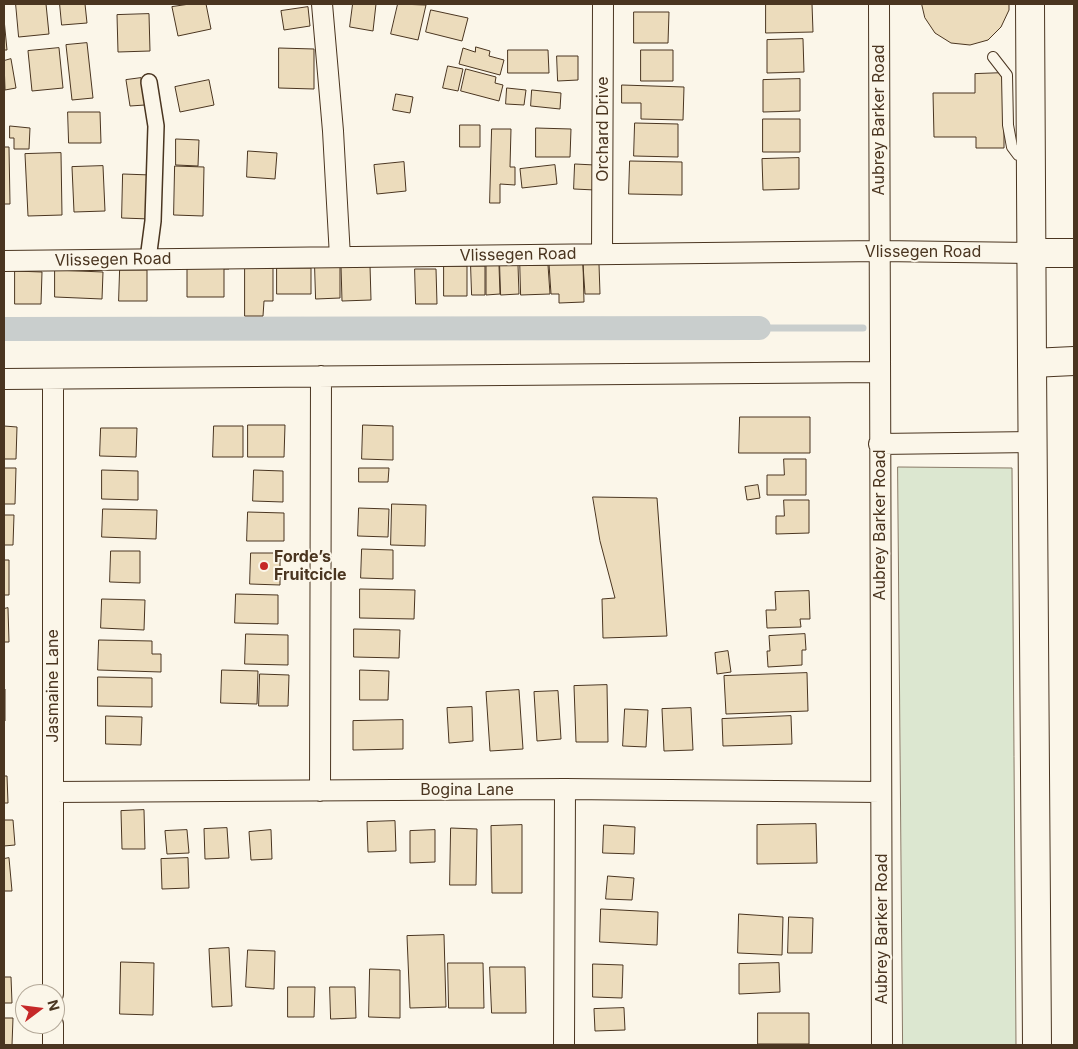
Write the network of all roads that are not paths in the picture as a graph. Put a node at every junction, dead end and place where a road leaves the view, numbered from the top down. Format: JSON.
{"nodes":[{"id":1,"x":322,"y":4,"type":"edge"},
{"id":2,"x":604,"y":4,"type":"edge"},
{"id":3,"x":879,"y":4,"type":"edge"},
{"id":4,"x":1030,"y":4,"type":"edge"},
{"id":5,"x":993,"y":57,"type":"dead end"},
{"id":6,"x":149,"y":82,"type":"dead end"},
{"id":7,"x":1031,"y":158,"type":"junction"},
{"id":8,"x":880,"y":251,"type":"junction"},
{"id":9,"x":1032,"y":253,"type":"junction"},
{"id":10,"x":1074,"y":253,"type":"edge"},
{"id":11,"x":602,"y":254,"type":"junction"},
{"id":12,"x":340,"y":257,"type":"junction"},
{"id":13,"x":148,"y":260,"type":"junction"},
{"id":14,"x":4,"y":261,"type":"edge"},
{"id":15,"x":1074,"y":361,"type":"edge"},
{"id":16,"x":1032,"y":363,"type":"junction"},
{"id":17,"x":880,"y":372,"type":"junction"},
{"id":18,"x":321,"y":376,"type":"junction"},
{"id":19,"x":53,"y":378,"type":"junction"},
{"id":20,"x":4,"y":379,"type":"edge"},
{"id":21,"x":1033,"y":442,"type":"junction"},
{"id":22,"x":879,"y":444,"type":"junction"},
{"id":23,"x":565,"y":789,"type":"junction"},
{"id":24,"x":320,"y":791,"type":"junction"},
{"id":25,"x":53,"y":792,"type":"junction"},
{"id":26,"x":881,"y":792,"type":"junction"},
{"id":27,"x":53,"y":984,"type":"edge"},
{"id":28,"x":564,"y":1045,"type":"edge"},
{"id":29,"x":882,"y":1045,"type":"edge"},
{"id":30,"x":1037,"y":1045,"type":"edge"}],
"edges":[{"from":1,"to":12,"type":"street"},
{"from":2,"to":11,"type":"street","name":"Orchard Drive"},
{"from":3,"to":8,"type":"street","name":"Aubrey Barker Road"},
{"from":4,"to":7,"type":"main road"},
{"from":5,"to":7,"type":"lane"},
{"from":6,"to":13,"type":"street"},
{"from":7,"to":9,"type":"main road"},
{"from":8,"to":9,"type":"street","name":"Vlissegen Road"},
{"from":8,"to":11,"type":"street","name":"Vlissegen Road"},
{"from":8,"to":17,"type":"street","name":"Aubrey Barker Road"},
{"from":9,"to":10,"type":"main road"},
{"from":9,"to":16,"type":"main road"},
{"from":11,"to":12,"type":"street","name":"Vlissegen Road"},
{"from":12,"to":13,"type":"street","name":"Vlissegen Road"},
{"from":13,"to":14,"type":"street","name":"Vlissegen Road"},
{"from":15,"to":16,"type":"main road"},
{"from":16,"to":21,"type":"main road"},
{"from":17,"to":18,"type":"street"},
{"from":17,"to":22,"type":"street","name":"Aubrey Barker Road"},
{"from":18,"to":19,"type":"street"},
{"from":18,"to":24,"type":"street"},
{"from":19,"to":20,"type":"street"},
{"from":19,"to":25,"type":"street","name":"Jasmaine Lane"},
{"from":21,"to":22,"type":"street"},
{"from":21,"to":30,"type":"main road"},
{"from":22,"to":26,"type":"street","name":"Aubrey Barker Road"},
{"from":23,"to":24,"type":"street","name":"Bogina Lane"},
{"from":23,"to":26,"type":"street","name":"Bogina Lane"},
{"from":23,"to":28,"type":"street"},
{"from":24,"to":25,"type":"street","name":"Bogina Lane"},
{"from":25,"to":27,"type":"street","name":"Jasmaine Lane"},
{"from":26,"to":29,"type":"street","name":"Aubrey Barker Road"}]}
